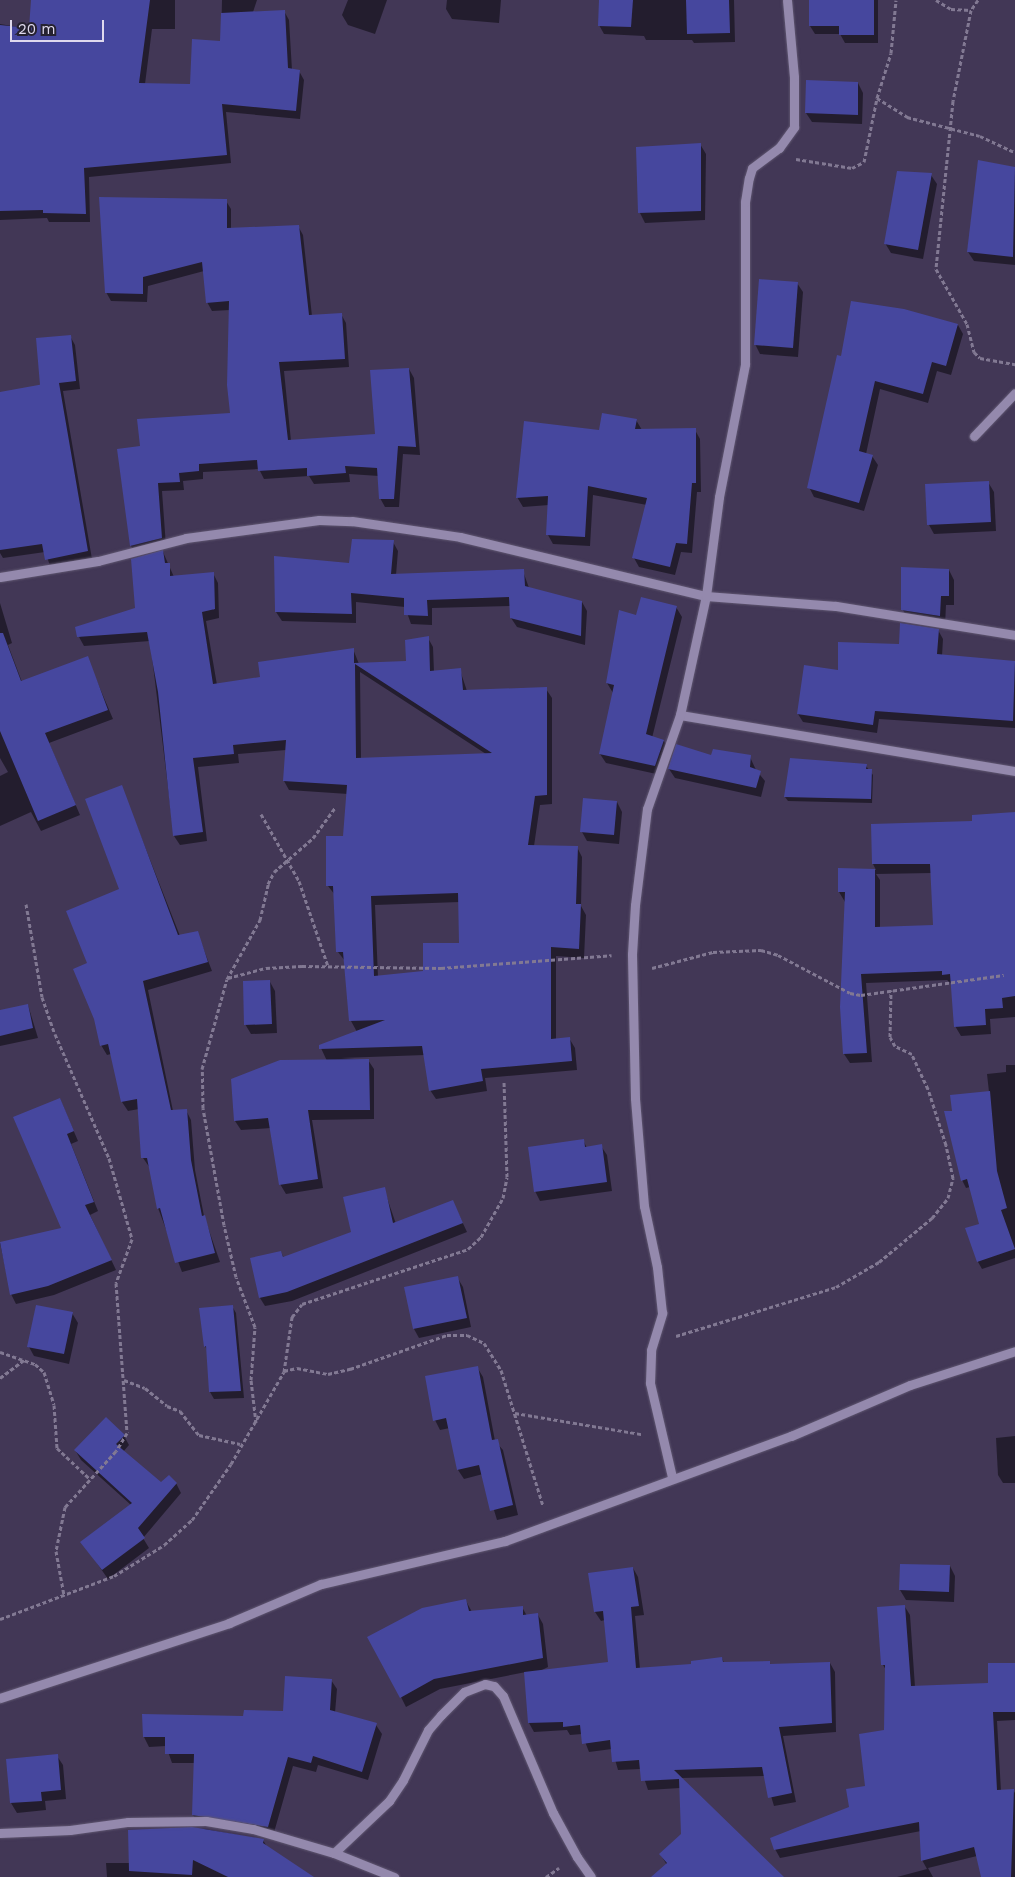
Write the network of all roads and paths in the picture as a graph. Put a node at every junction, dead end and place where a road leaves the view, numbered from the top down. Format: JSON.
{"nodes":[{"id":1,"x":787,"y":0,"type":"edge"},
{"id":2,"x":896,"y":0,"type":"edge"},
{"id":3,"x":936,"y":0,"type":"edge"},
{"id":4,"x":978,"y":0,"type":"edge"},
{"id":5,"x":971,"y":10,"type":"junction"},
{"id":6,"x":877,"y":98,"type":"junction"},
{"id":7,"x":950,"y":128,"type":"junction"},
{"id":8,"x":1015,"y":152,"type":"edge"},
{"id":9,"x":763,"y":159,"type":"junction"},
{"id":10,"x":1015,"y":364,"type":"edge"},
{"id":11,"x":1015,"y":393,"type":"edge"},
{"id":12,"x":974,"y":436,"type":"dead end"},
{"id":13,"x":0,"y":578,"type":"edge"},
{"id":14,"x":706,"y":596,"type":"junction"},
{"id":15,"x":1015,"y":635,"type":"edge"},
{"id":16,"x":680,"y":715,"type":"junction"},
{"id":17,"x":1015,"y":771,"type":"edge"},
{"id":18,"x":335,"y":808,"type":"dead end"},
{"id":19,"x":261,"y":814,"type":"dead end"},
{"id":20,"x":287,"y":859,"type":"junction"},
{"id":21,"x":26,"y":904,"type":"dead end"},
{"id":22,"x":632,"y":954,"type":"junction"},
{"id":23,"x":328,"y":966,"type":"junction"},
{"id":24,"x":633,"y":973,"type":"junction"},
{"id":25,"x":1004,"y":975,"type":"dead end"},
{"id":26,"x":227,"y":979,"type":"junction"},
{"id":27,"x":891,"y":990,"type":"junction"},
{"id":28,"x":504,"y":1081,"type":"dead end"},
{"id":29,"x":651,"y":1350,"type":"junction"},
{"id":30,"x":1015,"y":1351,"type":"edge"},
{"id":31,"x":0,"y":1352,"type":"edge"},
{"id":32,"x":24,"y":1360,"type":"junction"},
{"id":33,"x":284,"y":1372,"type":"junction"},
{"id":34,"x":0,"y":1378,"type":"edge"},
{"id":35,"x":124,"y":1380,"type":"junction"},
{"id":36,"x":515,"y":1413,"type":"junction"},
{"id":37,"x":256,"y":1423,"type":"junction"},
{"id":38,"x":661,"y":1436,"type":"junction"},
{"id":39,"x":240,"y":1444,"type":"junction"},
{"id":40,"x":672,"y":1478,"type":"junction"},
{"id":41,"x":90,"y":1479,"type":"junction"},
{"id":42,"x":549,"y":1526,"type":"junction"},
{"id":43,"x":64,"y":1595,"type":"junction"},
{"id":44,"x":0,"y":1619,"type":"edge"},
{"id":45,"x":0,"y":1698,"type":"edge"},
{"id":46,"x":0,"y":1833,"type":"edge"},
{"id":47,"x":334,"y":1853,"type":"junction"},
{"id":48,"x":394,"y":1877,"type":"edge"},
{"id":49,"x":592,"y":1877,"type":"edge"}],
"edges":[{"from":1,"to":9,"type":"street"},
{"from":2,"to":6,"type":"path"},
{"from":3,"to":5,"type":"path"},
{"from":4,"to":5,"type":"path"},
{"from":5,"to":7,"type":"path"},
{"from":6,"to":7,"type":"path"},
{"from":6,"to":9,"type":"path"},
{"from":7,"to":8,"type":"path"},
{"from":7,"to":10,"type":"path"},
{"from":9,"to":14,"type":"street"},
{"from":11,"to":12,"type":"street"},
{"from":13,"to":14,"type":"street"},
{"from":14,"to":15,"type":"street"},
{"from":14,"to":16,"type":"street"},
{"from":16,"to":17,"type":"street"},
{"from":16,"to":22,"type":"street"},
{"from":18,"to":20,"type":"path"},
{"from":19,"to":20,"type":"path"},
{"from":20,"to":23,"type":"path"},
{"from":20,"to":26,"type":"path"},
{"from":21,"to":35,"type":"path"},
{"from":22,"to":23,"type":"path"},
{"from":22,"to":24,"type":"street"},
{"from":23,"to":26,"type":"path"},
{"from":24,"to":27,"type":"path"},
{"from":24,"to":29,"type":"street"},
{"from":25,"to":27,"type":"path"},
{"from":26,"to":37,"type":"path"},
{"from":27,"to":29,"type":"path"},
{"from":28,"to":33,"type":"path"},
{"from":29,"to":38,"type":"street"},
{"from":30,"to":40,"type":"street"},
{"from":31,"to":32,"type":"path"},
{"from":32,"to":34,"type":"path"},
{"from":32,"to":41,"type":"path"},
{"from":33,"to":36,"type":"path"},
{"from":33,"to":37,"type":"path"},
{"from":35,"to":39,"type":"path"},
{"from":35,"to":41,"type":"path"},
{"from":36,"to":38,"type":"path"},
{"from":36,"to":42,"type":"path"},
{"from":37,"to":39,"type":"path"},
{"from":38,"to":40,"type":"street"},
{"from":39,"to":43,"type":"path"},
{"from":40,"to":42,"type":"street"},
{"from":41,"to":43,"type":"path"},
{"from":42,"to":45,"type":"street"},
{"from":43,"to":44,"type":"path"},
{"from":46,"to":47,"type":"street"},
{"from":47,"to":48,"type":"street"},
{"from":47,"to":49,"type":"street"}]}
